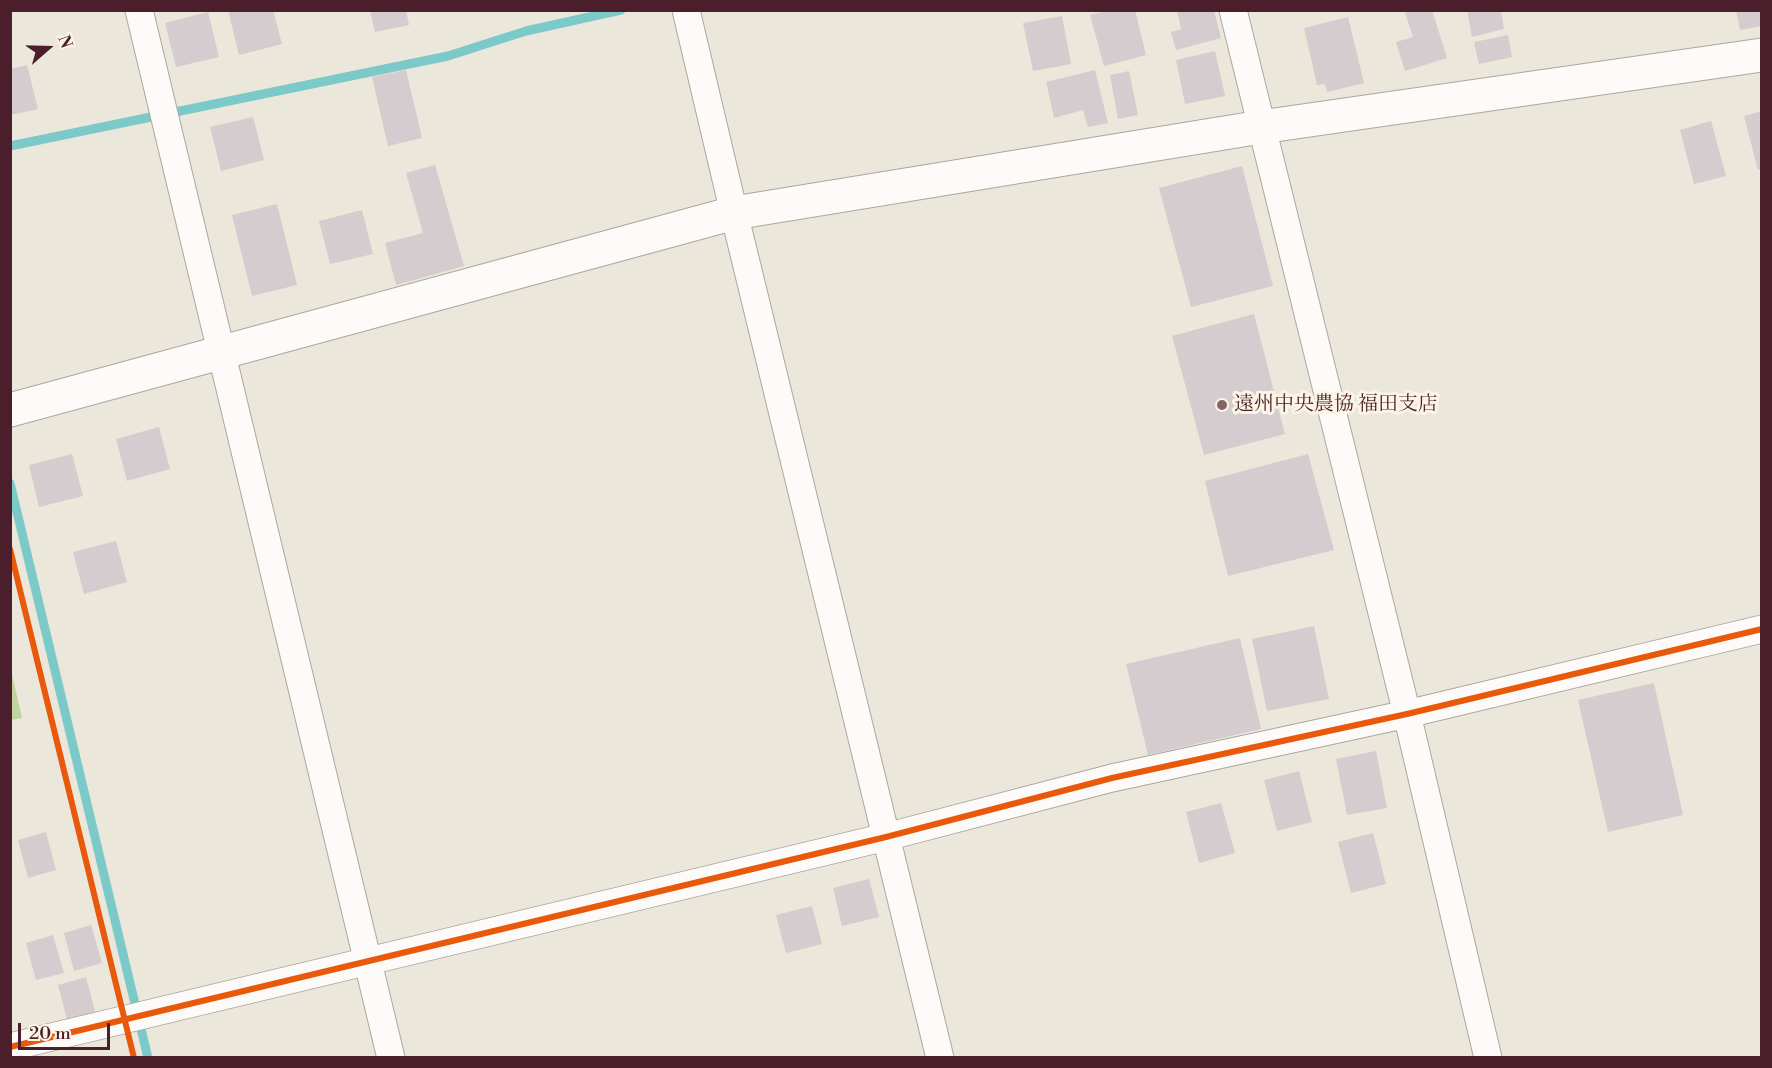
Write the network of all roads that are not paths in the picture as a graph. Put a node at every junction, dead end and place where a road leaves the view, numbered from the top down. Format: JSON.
{"nodes":[{"id":1,"x":139,"y":10,"type":"edge"},
{"id":2,"x":686,"y":10,"type":"edge"},
{"id":3,"x":1233,"y":10,"type":"edge"},
{"id":4,"x":1761,"y":55,"type":"edge"},
{"id":5,"x":1261,"y":127,"type":"junction"},
{"id":6,"x":734,"y":213,"type":"junction"},
{"id":7,"x":221,"y":353,"type":"junction"},
{"id":8,"x":10,"y":410,"type":"edge"},
{"id":9,"x":1761,"y":629,"type":"edge"},
{"id":10,"x":1407,"y":714,"type":"junction"},
{"id":11,"x":886,"y":837,"type":"junction"},
{"id":12,"x":368,"y":960,"type":"junction"},
{"id":13,"x":10,"y":1047,"type":"edge"},
{"id":14,"x":391,"y":1058,"type":"edge"},
{"id":15,"x":940,"y":1058,"type":"edge"},
{"id":16,"x":1488,"y":1058,"type":"edge"}],
"edges":[{"from":1,"to":7,"type":"street"},
{"from":2,"to":6,"type":"street"},
{"from":3,"to":5,"type":"street"},
{"from":4,"to":5,"type":"street"},
{"from":5,"to":6,"type":"street"},
{"from":5,"to":10,"type":"street"},
{"from":6,"to":7,"type":"street"},
{"from":6,"to":11,"type":"street"},
{"from":7,"to":8,"type":"street"},
{"from":7,"to":12,"type":"street"},
{"from":9,"to":10,"type":"street"},
{"from":10,"to":11,"type":"street"},
{"from":10,"to":16,"type":"street"},
{"from":11,"to":12,"type":"street"},
{"from":11,"to":15,"type":"street"},
{"from":12,"to":13,"type":"street"},
{"from":12,"to":14,"type":"street"}]}
